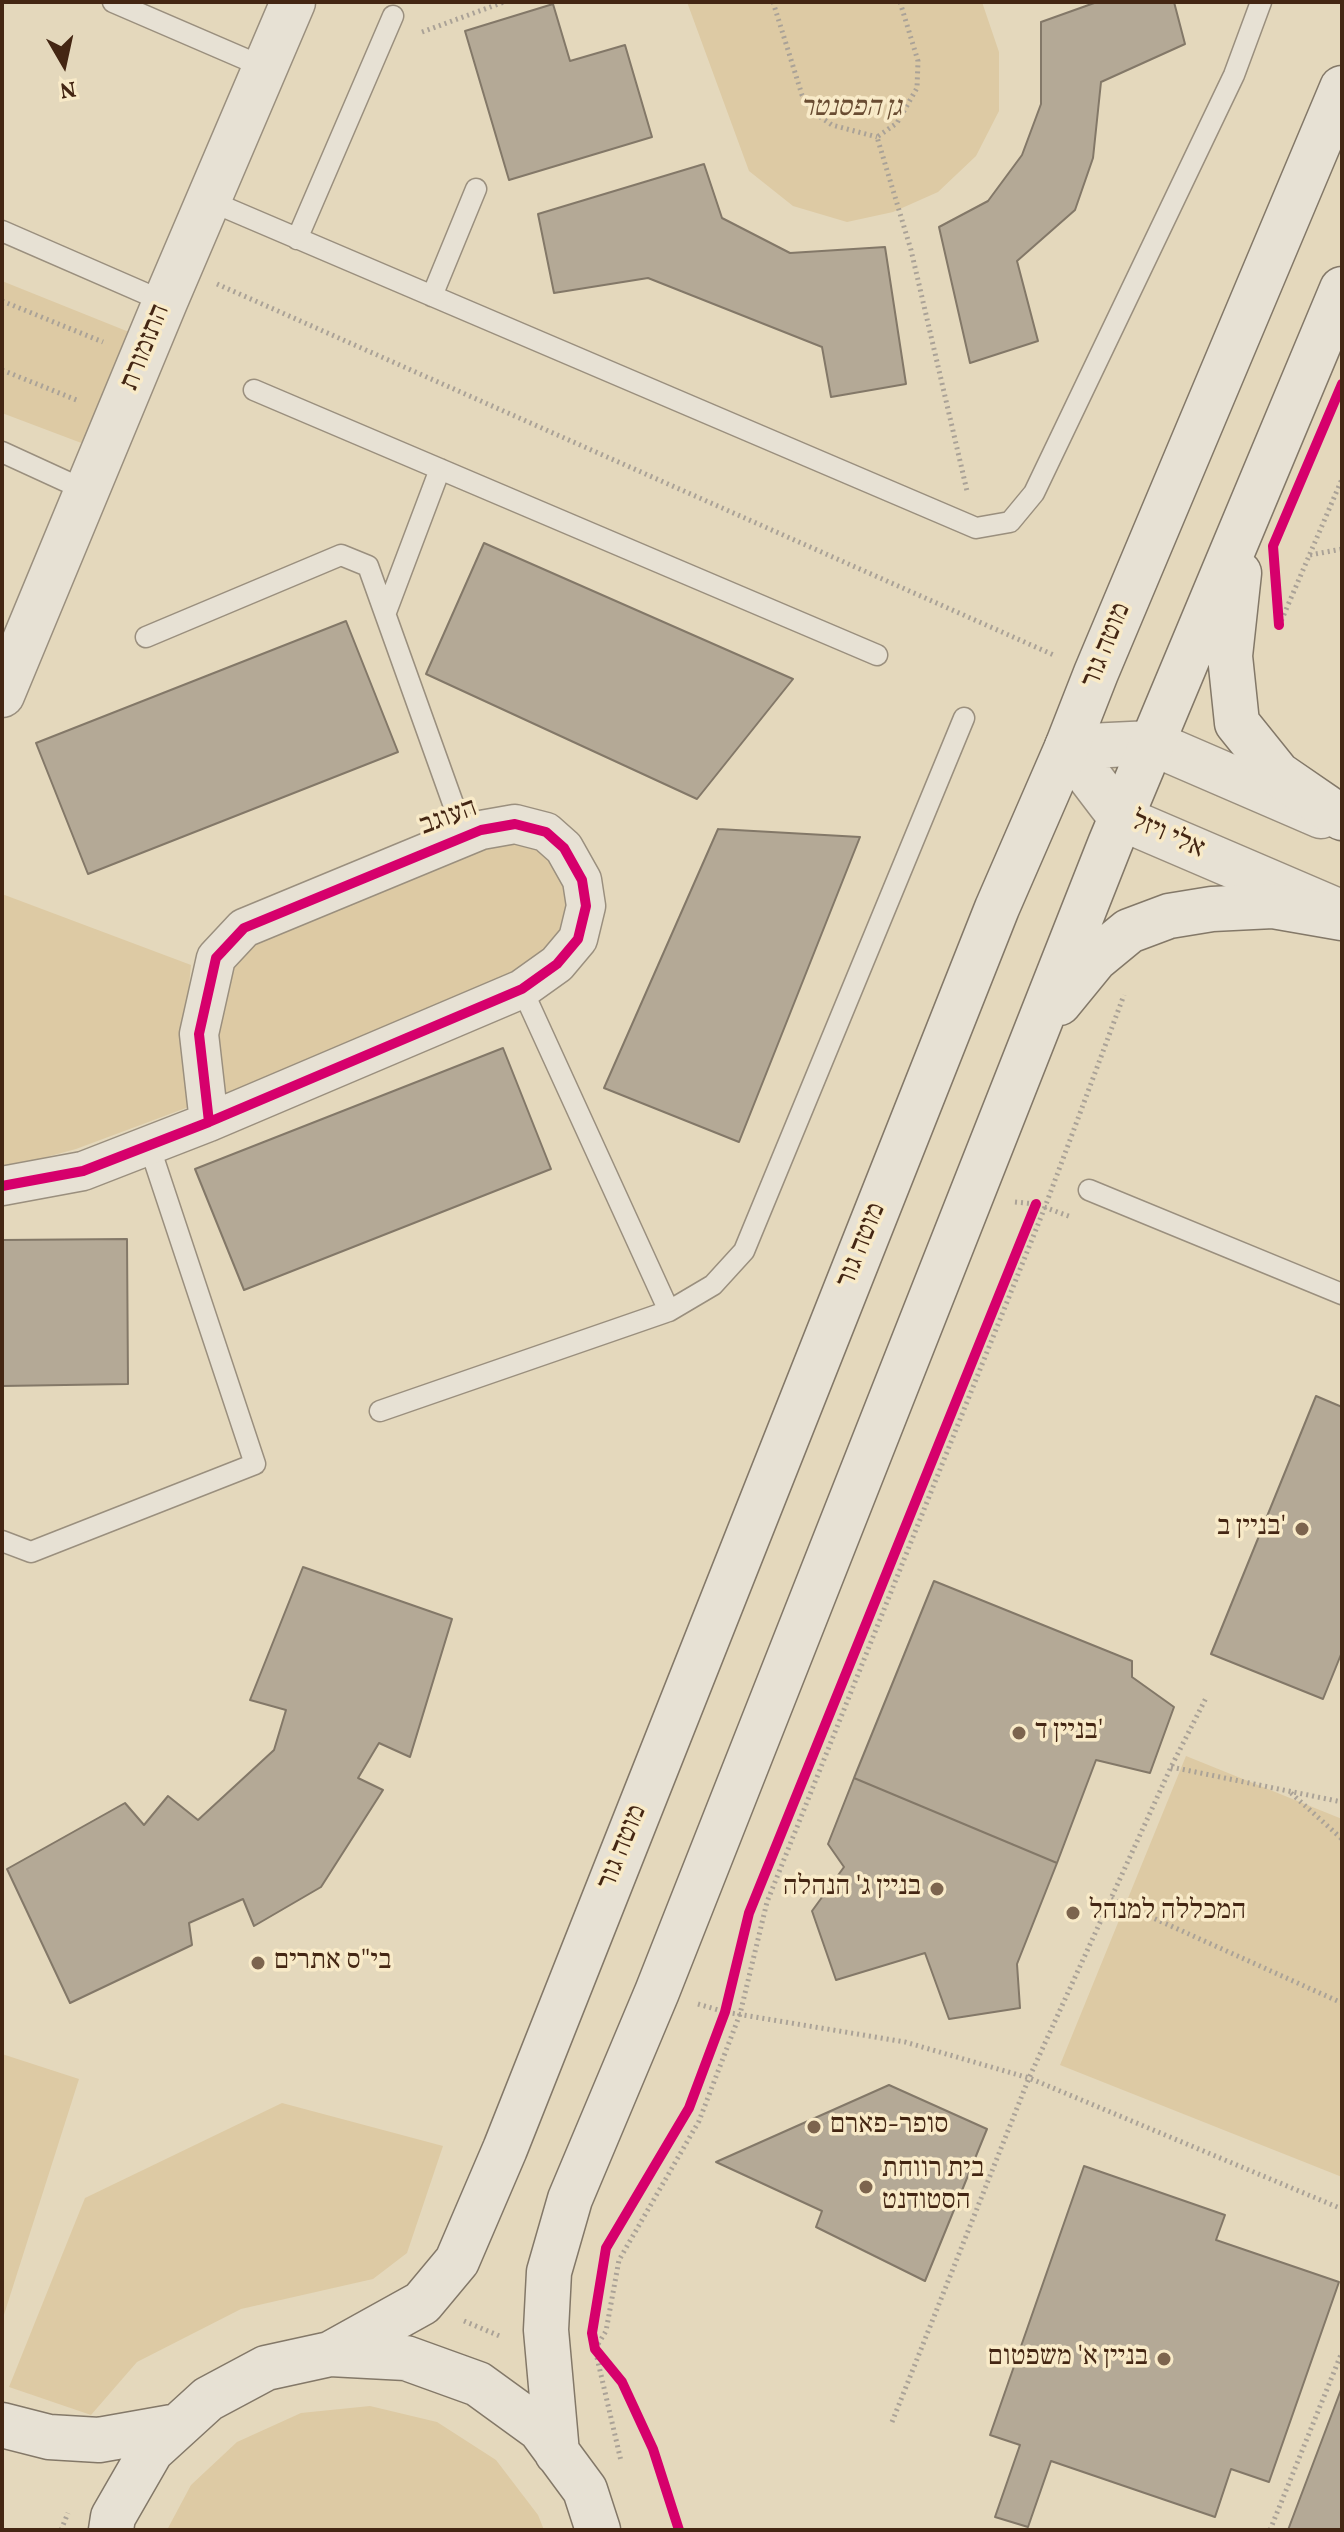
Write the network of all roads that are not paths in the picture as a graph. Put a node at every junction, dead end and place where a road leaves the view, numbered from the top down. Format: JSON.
{"nodes":[{"id":1,"x":113,"y":2,"type":"edge"},
{"id":2,"x":293,"y":2,"type":"edge"},
{"id":3,"x":1261,"y":2,"type":"edge"},
{"id":4,"x":393,"y":16,"type":"dead end"},
{"id":5,"x":266,"y":68,"type":"junction"},
{"id":6,"x":1342,"y":88,"type":"edge"},
{"id":7,"x":476,"y":189,"type":"dead end"},
{"id":8,"x":210,"y":201,"type":"junction"},
{"id":9,"x":2,"y":231,"type":"edge"},
{"id":10,"x":297,"y":239,"type":"junction"},
{"id":11,"x":173,"y":285,"type":"junction"},
{"id":12,"x":1342,"y":289,"type":"edge"},
{"id":13,"x":432,"y":296,"type":"junction"},
{"id":14,"x":254,"y":390,"type":"dead end"},
{"id":15,"x":2,"y":452,"type":"edge"},
{"id":16,"x":440,"y":469,"type":"junction"},
{"id":17,"x":87,"y":491,"type":"junction"},
{"id":18,"x":1245,"y":523,"type":"junction"},
{"id":19,"x":386,"y":612,"type":"junction"},
{"id":20,"x":146,"y":637,"type":"dead end"},
{"id":21,"x":877,"y":655,"type":"dead end"},
{"id":22,"x":2,"y":695,"type":"edge"},
{"id":23,"x":964,"y":718,"type":"dead end"},
{"id":24,"x":1152,"y":743,"type":"junction"},
{"id":25,"x":1067,"y":747,"type":"junction"},
{"id":26,"x":1121,"y":818,"type":"junction"},
{"id":27,"x":1342,"y":818,"type":"edge"},
{"id":28,"x":1342,"y":825,"type":"edge"},
{"id":29,"x":465,"y":837,"type":"junction"},
{"id":30,"x":1342,"y":916,"type":"edge"},
{"id":31,"x":522,"y":989,"type":"junction"},
{"id":32,"x":1033,"y":1036,"type":"junction"},
{"id":33,"x":209,"y":1122,"type":"junction"},
{"id":34,"x":149,"y":1145,"type":"junction"},
{"id":35,"x":2,"y":1186,"type":"edge"},
{"id":36,"x":1089,"y":1190,"type":"dead end"},
{"id":37,"x":1342,"y":1294,"type":"edge"},
{"id":38,"x":669,"y":1311,"type":"junction"},
{"id":39,"x":380,"y":1411,"type":"dead end"},
{"id":40,"x":2,"y":1541,"type":"edge"},
{"id":41,"x":330,"y":2354,"type":"junction"},
{"id":42,"x":2,"y":2425,"type":"edge"},
{"id":43,"x":178,"y":2426,"type":"junction"},
{"id":44,"x":557,"y":2453,"type":"junction"},
{"id":45,"x":111,"y":2530,"type":"edge"},
{"id":46,"x":598,"y":2530,"type":"edge"}],
"edges":[{"from":1,"to":5,"type":"lane"},
{"from":2,"to":5,"type":"main road","name":"התזמורת"},
{"from":3,"to":13,"type":"lane"},
{"from":4,"to":10,"type":"lane"},
{"from":5,"to":8,"type":"main road","name":"התזמורת"},
{"from":6,"to":25,"type":"main road","name":"מוטה גור"},
{"from":7,"to":13,"type":"lane"},
{"from":8,"to":10,"type":"lane"},
{"from":8,"to":11,"type":"main road","name":"התזמורת"},
{"from":9,"to":11,"type":"lane"},
{"from":10,"to":13,"type":"lane"},
{"from":11,"to":17,"type":"main road","name":"התזמורת"},
{"from":12,"to":18,"type":"main road"},
{"from":14,"to":16,"type":"lane"},
{"from":15,"to":17,"type":"lane"},
{"from":16,"to":19,"type":"lane"},
{"from":16,"to":21,"type":"lane"},
{"from":17,"to":22,"type":"main road","name":"התזמורת"},
{"from":18,"to":24,"type":"main road"},
{"from":18,"to":27,"type":"main road"},
{"from":19,"to":20,"type":"lane"},
{"from":19,"to":29,"type":"lane"},
{"from":23,"to":38,"type":"lane"},
{"from":24,"to":25,"type":"main road"},
{"from":24,"to":26,"type":"main road"},
{"from":24,"to":28,"type":"main road"},
{"from":25,"to":26,"type":"main road","name":"אלי ויזל"},
{"from":25,"to":41,"type":"main road","name":"מוטה גור"},
{"from":26,"to":30,"type":"main road","name":"אלי ויזל"},
{"from":26,"to":32,"type":"main road"},
{"from":29,"to":31,"type":"street","name":"העוגב"},
{"from":29,"to":33,"type":"street","name":"העוגב"},
{"from":30,"to":32,"type":"main road"},
{"from":31,"to":33,"type":"street","name":"העוגב"},
{"from":31,"to":38,"type":"lane"},
{"from":32,"to":44,"type":"main road"},
{"from":33,"to":34,"type":"street","name":"העוגב"},
{"from":34,"to":35,"type":"street","name":"העוגב"},
{"from":34,"to":40,"type":"lane"},
{"from":36,"to":37,"type":"lane"},
{"from":38,"to":39,"type":"lane"},
{"from":41,"to":43,"type":"main road"},
{"from":41,"to":44,"type":"main road"},
{"from":42,"to":43,"type":"main road"},
{"from":43,"to":45,"type":"main road"},
{"from":44,"to":46,"type":"main road"}]}
